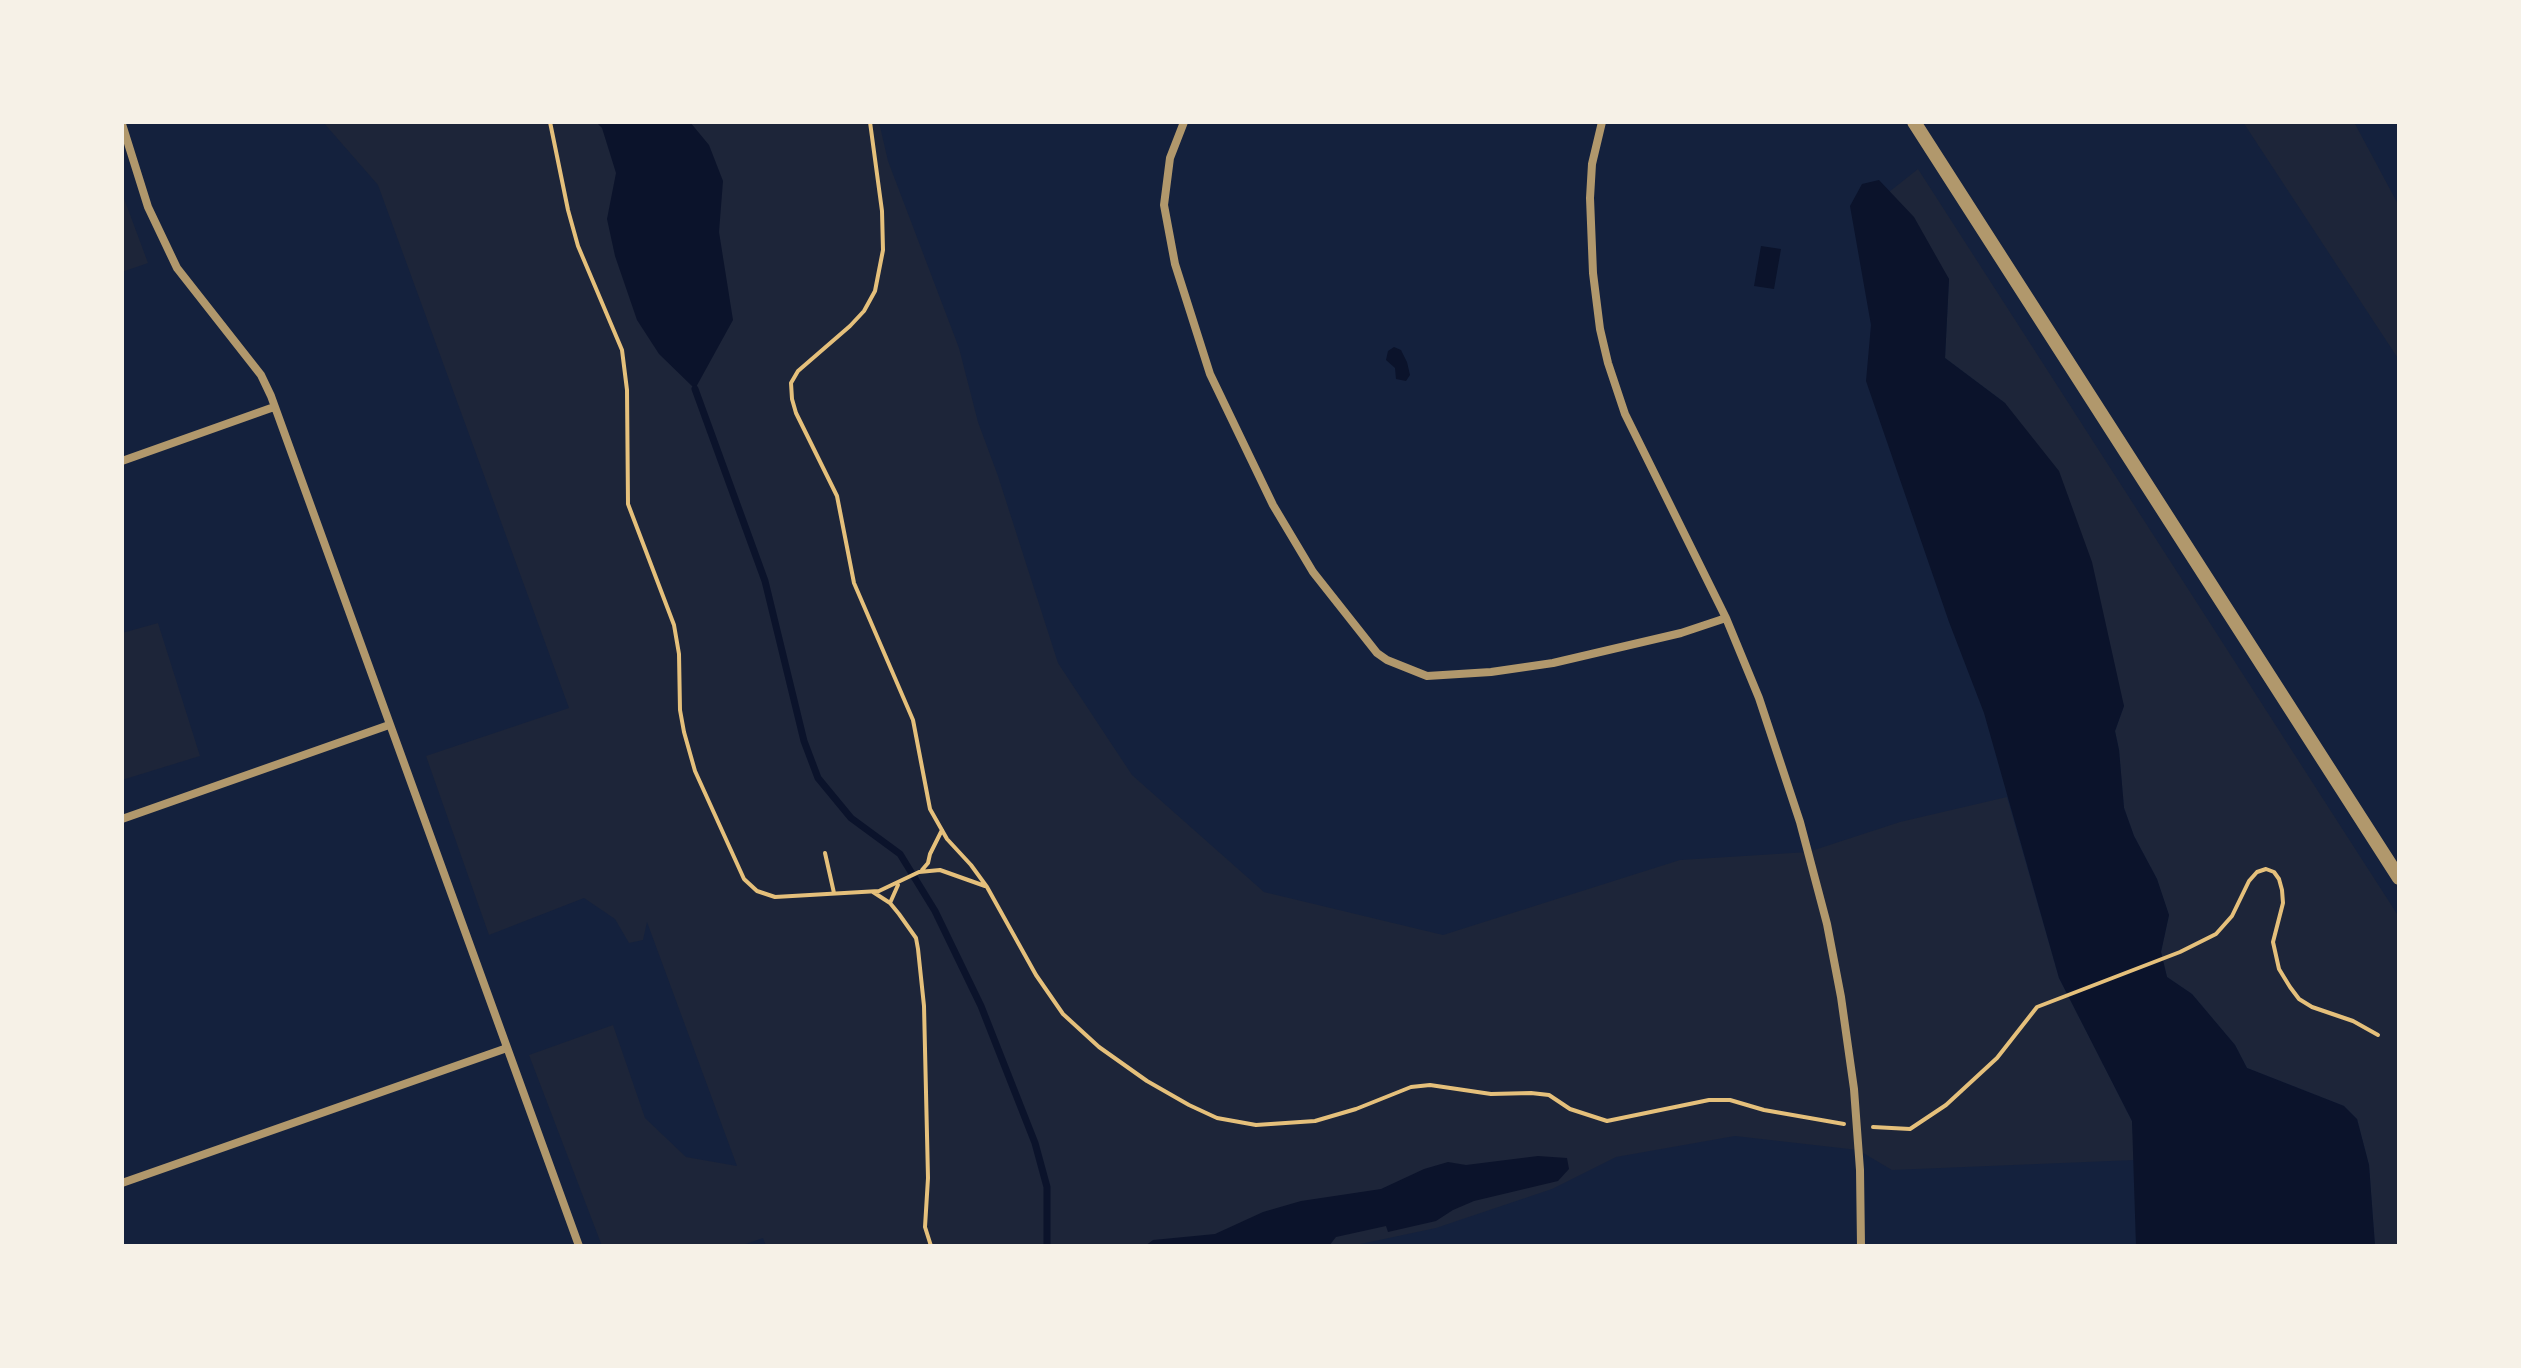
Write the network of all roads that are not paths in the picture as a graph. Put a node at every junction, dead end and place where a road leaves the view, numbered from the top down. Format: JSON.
{"nodes":[{"id":1,"x":1184,"y":122,"type":"edge"},
{"id":2,"x":1602,"y":122,"type":"edge"},
{"id":3,"x":1914,"y":122,"type":"edge"},
{"id":4,"x":122,"y":124,"type":"edge"},
{"id":5,"x":274,"y":407,"type":"junction"},
{"id":6,"x":122,"y":461,"type":"edge"},
{"id":7,"x":1726,"y":618,"type":"junction"},
{"id":8,"x":389,"y":725,"type":"junction"},
{"id":9,"x":122,"y":819,"type":"edge"},
{"id":10,"x":2399,"y":878,"type":"edge"},
{"id":11,"x":507,"y":1048,"type":"junction"},
{"id":12,"x":122,"y":1183,"type":"edge"},
{"id":13,"x":579,"y":1246,"type":"edge"},
{"id":14,"x":1861,"y":1246,"type":"edge"}],
"edges":[{"from":1,"to":7,"type":"street"},
{"from":2,"to":7,"type":"street"},
{"from":3,"to":10,"type":"street"},
{"from":4,"to":5,"type":"street"},
{"from":5,"to":6,"type":"street"},
{"from":5,"to":8,"type":"street"},
{"from":7,"to":14,"type":"street"},
{"from":8,"to":9,"type":"street"},
{"from":8,"to":11,"type":"street"},
{"from":11,"to":12,"type":"street"},
{"from":11,"to":13,"type":"street"}]}
